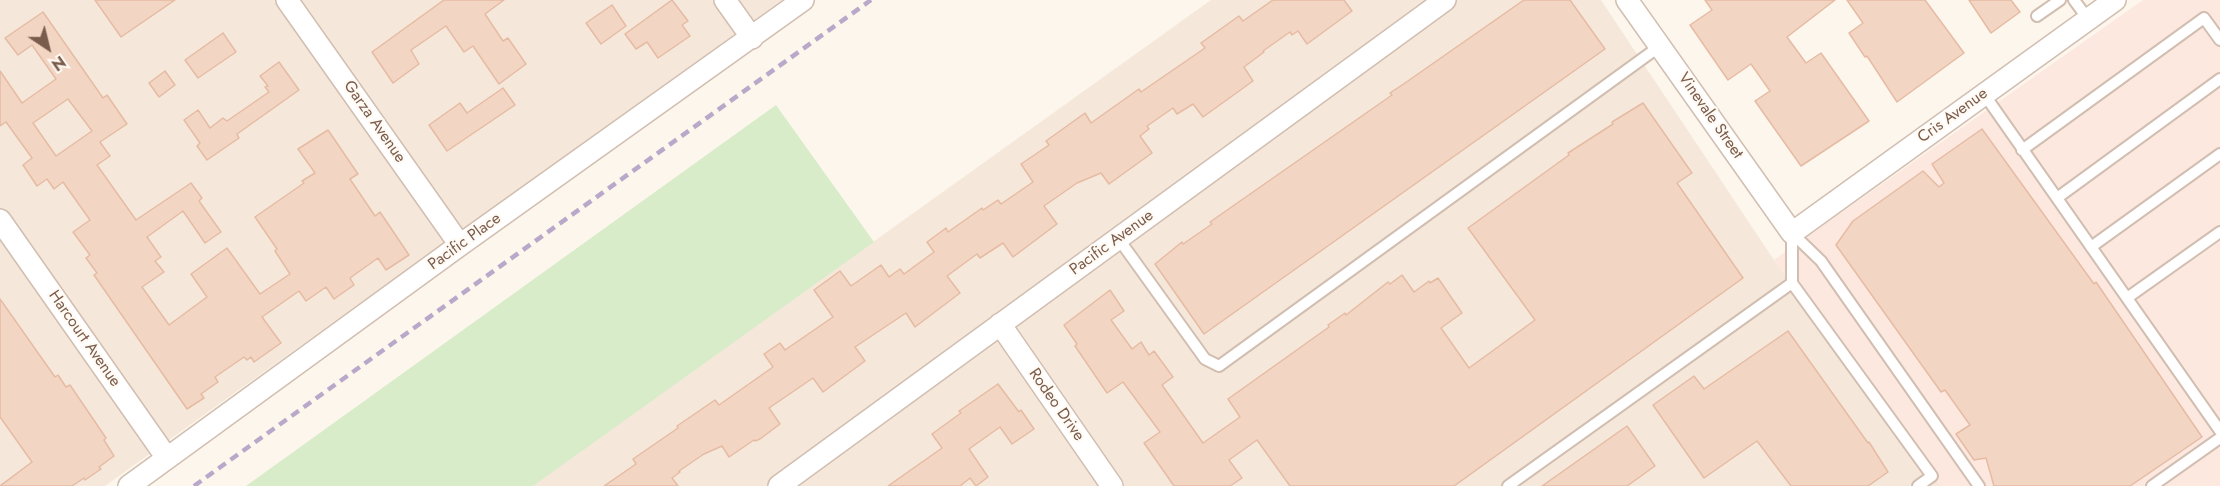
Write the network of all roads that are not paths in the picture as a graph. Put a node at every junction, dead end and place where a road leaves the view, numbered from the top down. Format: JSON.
{"nodes":[{"id":1,"x":287,"y":0,"type":"edge"},
{"id":2,"x":724,"y":0,"type":"edge"},
{"id":3,"x":803,"y":0,"type":"edge"},
{"id":4,"x":1445,"y":0,"type":"edge"},
{"id":5,"x":1627,"y":0,"type":"edge"},
{"id":6,"x":2060,"y":0,"type":"edge"},
{"id":7,"x":2074,"y":0,"type":"edge"},
{"id":8,"x":2115,"y":0,"type":"edge"},
{"id":9,"x":2037,"y":16,"type":"dead end"},
{"id":10,"x":2088,"y":19,"type":"junction"},
{"id":11,"x":752,"y":38,"type":"junction"},
{"id":12,"x":2220,"y":40,"type":"edge"},
{"id":13,"x":1660,"y":46,"type":"junction"},
{"id":14,"x":2220,"y":79,"type":"edge"},
{"id":15,"x":1984,"y":94,"type":"junction"},
{"id":16,"x":2022,"y":150,"type":"junction"},
{"id":17,"x":2220,"y":154,"type":"edge"},
{"id":18,"x":2057,"y":198,"type":"junction"},
{"id":19,"x":0,"y":220,"type":"edge"},
{"id":20,"x":2220,"y":232,"type":"edge"},
{"id":21,"x":1792,"y":233,"type":"junction"},
{"id":22,"x":1118,"y":238,"type":"junction"},
{"id":23,"x":460,"y":245,"type":"junction"},
{"id":24,"x":2091,"y":247,"type":"junction"},
{"id":25,"x":1792,"y":283,"type":"junction"},
{"id":26,"x":2127,"y":298,"type":"junction"},
{"id":27,"x":1000,"y":324,"type":"junction"},
{"id":28,"x":2220,"y":431,"type":"edge"},
{"id":29,"x":2220,"y":438,"type":"edge"},
{"id":30,"x":168,"y":458,"type":"junction"},
{"id":31,"x":129,"y":486,"type":"edge"},
{"id":32,"x":779,"y":486,"type":"edge"},
{"id":33,"x":1112,"y":486,"type":"edge"},
{"id":34,"x":1508,"y":486,"type":"edge"},
{"id":35,"x":1918,"y":486,"type":"edge"},
{"id":36,"x":1979,"y":486,"type":"edge"},
{"id":37,"x":2152,"y":486,"type":"edge"}],
"edges":[{"from":1,"to":23,"type":"street","name":"Garza Avenue"},
{"from":2,"to":11,"type":"street"},
{"from":3,"to":11,"type":"street","name":"Pacific Place"},
{"from":4,"to":22,"type":"street","name":"Pacific Avenue"},
{"from":5,"to":13,"type":"street","name":"Vinevale Street"},
{"from":6,"to":9,"type":"lane"},
{"from":7,"to":10,"type":"lane"},
{"from":8,"to":10,"type":"street","name":"Cris Avenue"},
{"from":10,"to":15,"type":"street","name":"Cris Avenue"},
{"from":11,"to":23,"type":"street","name":"Pacific Place"},
{"from":12,"to":16,"type":"lane"},
{"from":13,"to":21,"type":"street","name":"Vinevale Street"},
{"from":13,"to":22,"type":"lane"},
{"from":14,"to":18,"type":"lane"},
{"from":15,"to":16,"type":"lane"},
{"from":15,"to":21,"type":"street","name":"Cris Avenue"},
{"from":16,"to":18,"type":"lane"},
{"from":17,"to":24,"type":"lane"},
{"from":18,"to":24,"type":"lane"},
{"from":19,"to":30,"type":"street","name":"Harcourt Avenue"},
{"from":20,"to":26,"type":"lane"},
{"from":21,"to":25,"type":"lane"},
{"from":21,"to":36,"type":"lane"},
{"from":22,"to":27,"type":"street","name":"Pacific Avenue"},
{"from":23,"to":30,"type":"street","name":"Pacific Place"},
{"from":24,"to":26,"type":"lane"},
{"from":25,"to":34,"type":"lane"},
{"from":25,"to":35,"type":"lane"},
{"from":26,"to":28,"type":"lane"},
{"from":27,"to":32,"type":"street","name":"Pacific Avenue"},
{"from":27,"to":33,"type":"street","name":"Rodeo Drive"},
{"from":29,"to":37,"type":"lane"},
{"from":30,"to":31,"type":"street","name":"Pacific Place"}]}
